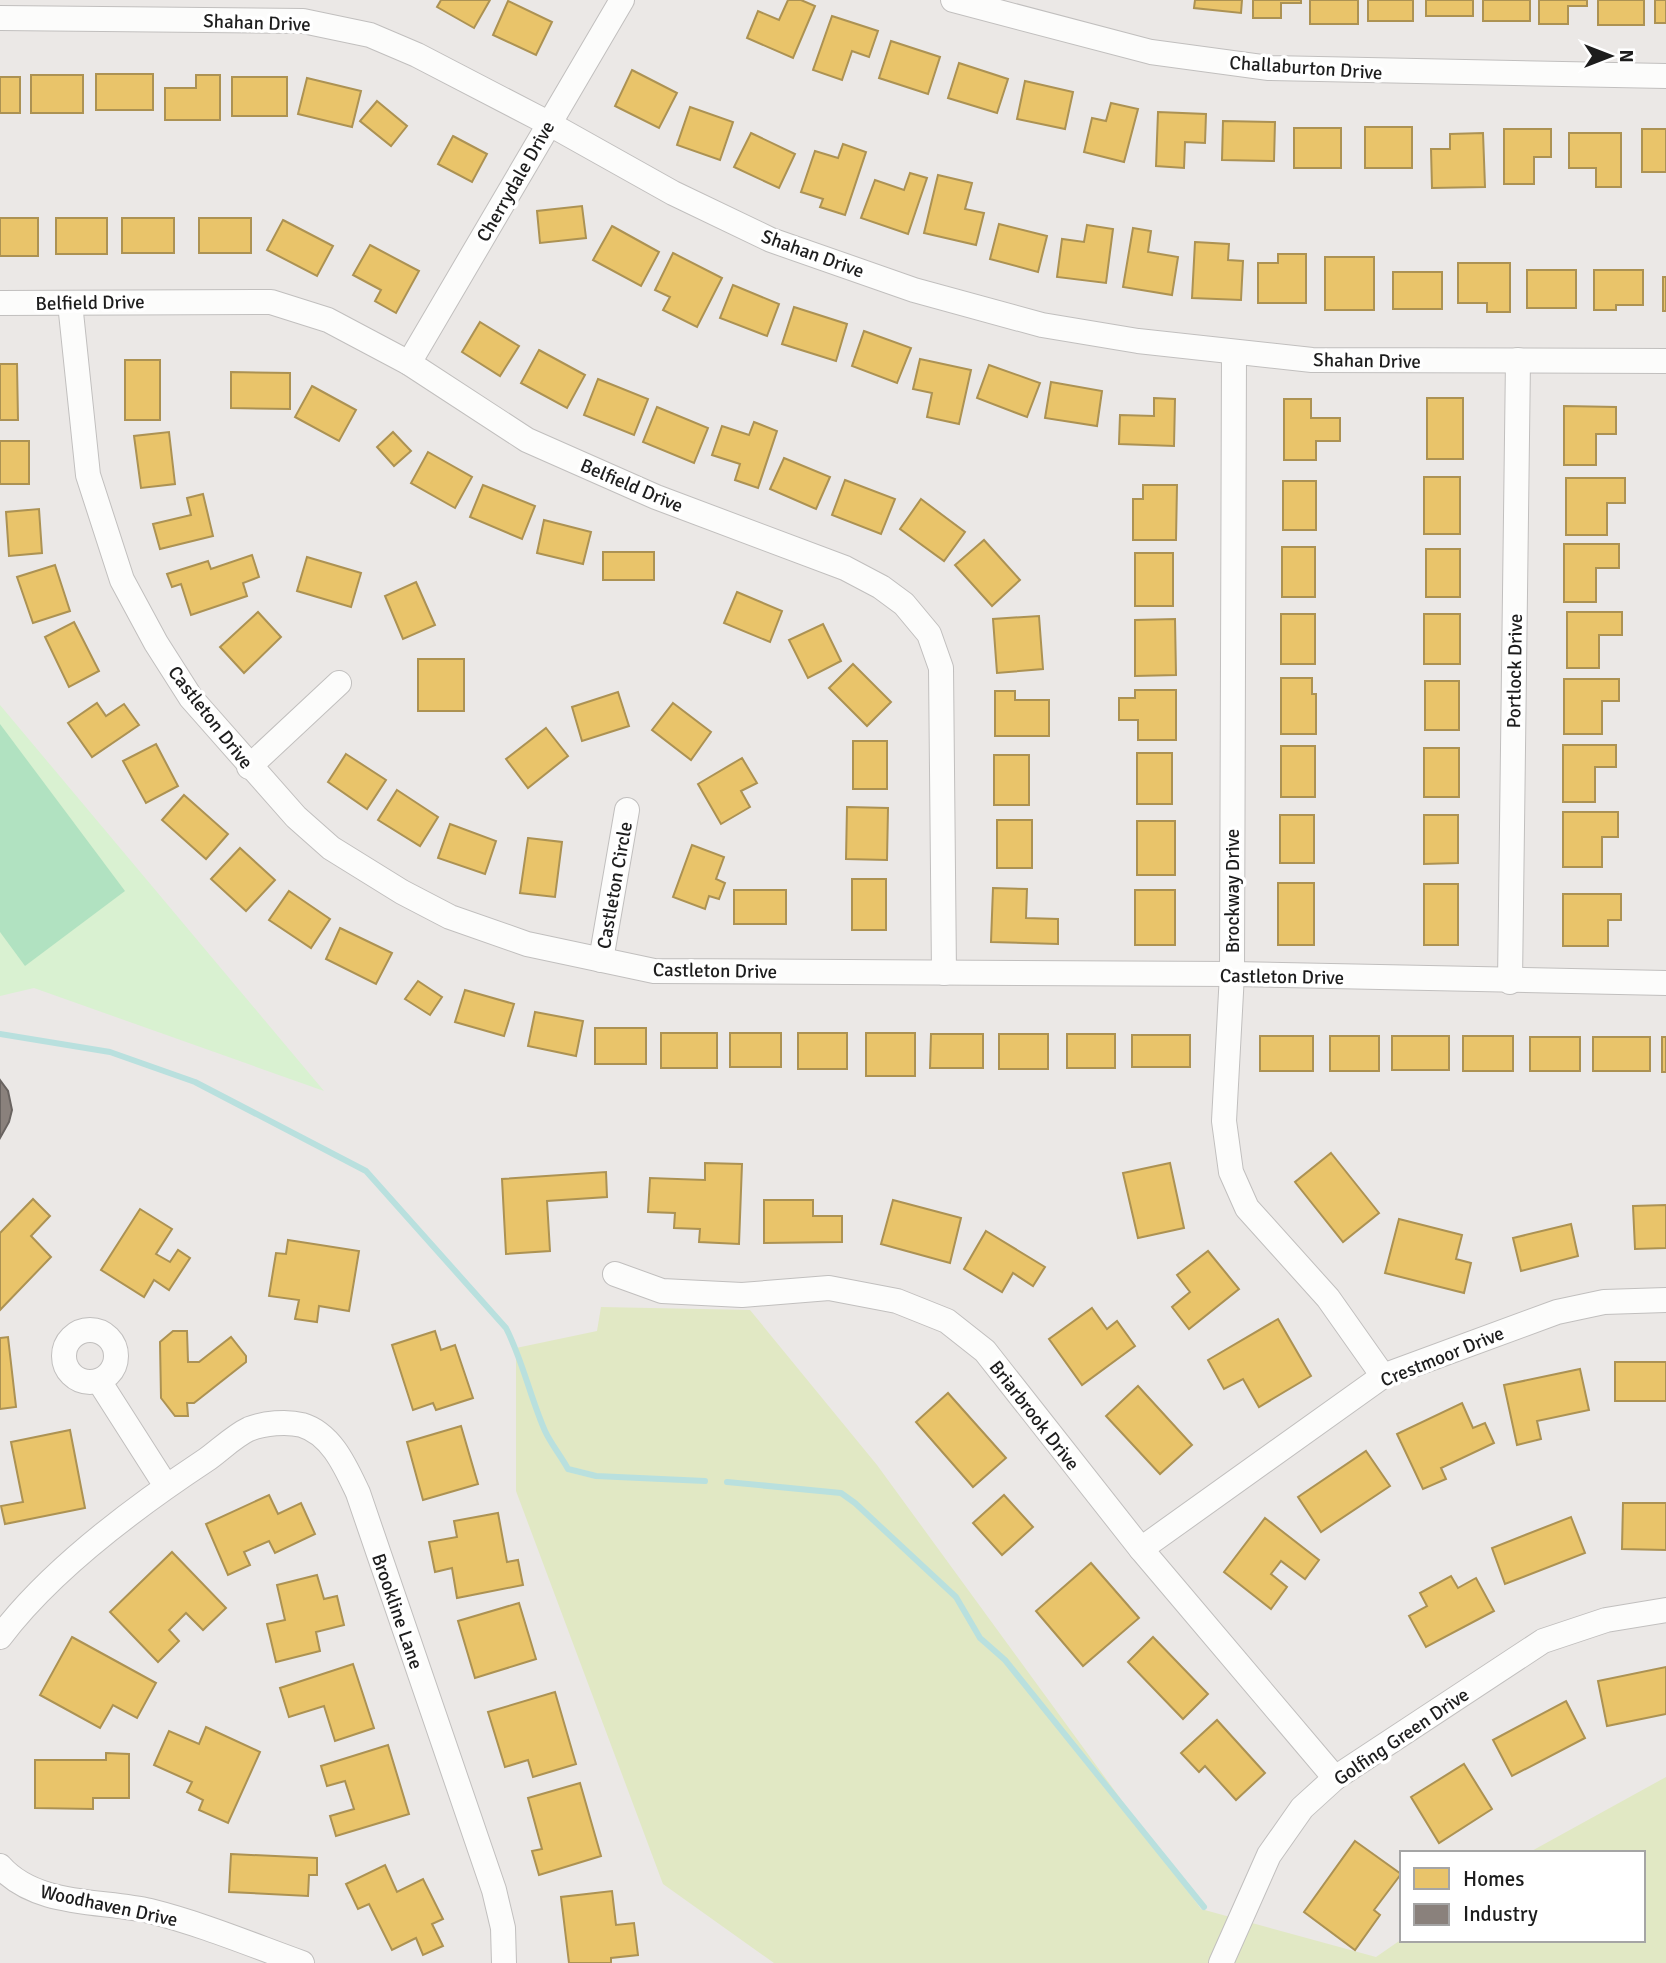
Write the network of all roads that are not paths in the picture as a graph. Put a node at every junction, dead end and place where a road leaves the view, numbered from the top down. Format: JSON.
{"nodes":[{"id":1,"x":622,"y":0,"type":"edge"},
{"id":2,"x":953,"y":0,"type":"edge"},
{"id":3,"x":0,"y":18,"type":"edge"},
{"id":4,"x":1666,"y":76,"type":"edge"},
{"id":5,"x":548,"y":123,"type":"junction"},
{"id":6,"x":0,"y":303,"type":"edge"},
{"id":7,"x":70,"y":303,"type":"junction"},
{"id":8,"x":1234,"y":353,"type":"junction"},
{"id":9,"x":1518,"y":360,"type":"junction"},
{"id":10,"x":1666,"y":361,"type":"edge"},
{"id":11,"x":409,"y":363,"type":"junction"},
{"id":12,"x":339,"y":683,"type":"dead end"},
{"id":13,"x":249,"y":768,"type":"junction"},
{"id":14,"x":628,"y":810,"type":"dead end"},
{"id":15,"x":601,"y":960,"type":"junction"},
{"id":16,"x":944,"y":973,"type":"junction"},
{"id":17,"x":1232,"y":974,"type":"junction"},
{"id":18,"x":1510,"y":982,"type":"junction"},
{"id":19,"x":1666,"y":983,"type":"edge"},
{"id":20,"x":615,"y":1274,"type":"dead end"},
{"id":21,"x":1666,"y":1300,"type":"edge"},
{"id":22,"x":1383,"y":1376,"type":"junction"},
{"id":23,"x":99,"y":1381,"type":"dead end"},
{"id":24,"x":166,"y":1486,"type":"junction"},
{"id":25,"x":1141,"y":1549,"type":"junction"},
{"id":26,"x":1666,"y":1610,"type":"edge"},
{"id":27,"x":0,"y":1637,"type":"edge"},
{"id":28,"x":1335,"y":1778,"type":"junction"},
{"id":29,"x":0,"y":1866,"type":"edge"},
{"id":30,"x":302,"y":1963,"type":"edge"},
{"id":31,"x":504,"y":1963,"type":"edge"},
{"id":32,"x":1222,"y":1963,"type":"edge"}],
"edges":[{"from":1,"to":5,"type":"street","name":"Cherrydale Drive"},
{"from":2,"to":4,"type":"street","name":"Challaburton Drive"},
{"from":3,"to":5,"type":"street","name":"Shahan Drive"},
{"from":5,"to":8,"type":"street","name":"Shahan Drive"},
{"from":5,"to":11,"type":"street","name":"Cherrydale Drive"},
{"from":6,"to":7,"type":"street","name":"Belfield Drive"},
{"from":7,"to":11,"type":"street","name":"Belfield Drive"},
{"from":7,"to":13,"type":"street","name":"Castleton Drive"},
{"from":8,"to":9,"type":"street","name":"Shahan Drive"},
{"from":8,"to":17,"type":"street","name":"Brockway Drive"},
{"from":9,"to":10,"type":"street","name":"Shahan Drive"},
{"from":9,"to":18,"type":"street","name":"Portlock Drive"},
{"from":11,"to":16,"type":"street","name":"Belfield Drive"},
{"from":12,"to":13,"type":"street"},
{"from":13,"to":15,"type":"street","name":"Castleton Drive"},
{"from":14,"to":15,"type":"street","name":"Castleton Circle"},
{"from":15,"to":16,"type":"street","name":"Castleton Drive"},
{"from":16,"to":17,"type":"street","name":"Castleton Drive"},
{"from":17,"to":18,"type":"street","name":"Castleton Drive"},
{"from":17,"to":22,"type":"street","name":"Brockway Drive"},
{"from":18,"to":19,"type":"street","name":"Castleton Drive"},
{"from":20,"to":25,"type":"street","name":"Briarbrook Drive"},
{"from":21,"to":22,"type":"street","name":"Crestmoor Drive"},
{"from":22,"to":25,"type":"street","name":"Crestmoor Drive"},
{"from":23,"to":24,"type":"street"},
{"from":24,"to":27,"type":"street"},
{"from":24,"to":31,"type":"street","name":"Brookline Lane"},
{"from":25,"to":28,"type":"street","name":"Briarbrook Drive"},
{"from":26,"to":28,"type":"street","name":"Golfing Green Drive"},
{"from":28,"to":32,"type":"street","name":"Golfing Green Drive"},
{"from":29,"to":30,"type":"street","name":"Woodhaven Drive"}]}
